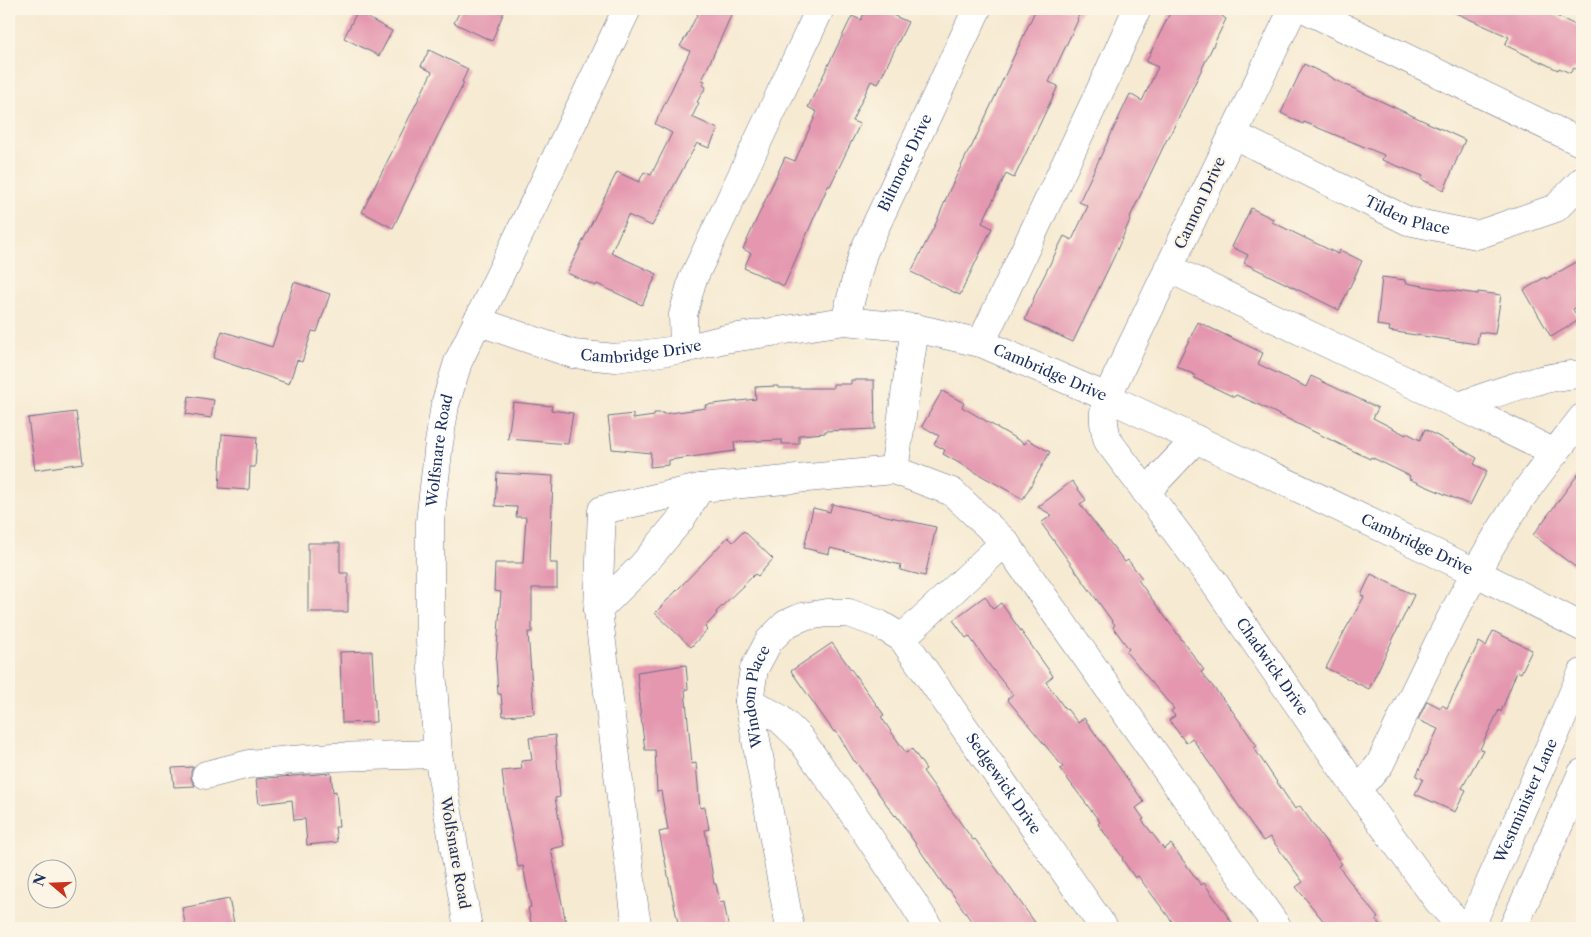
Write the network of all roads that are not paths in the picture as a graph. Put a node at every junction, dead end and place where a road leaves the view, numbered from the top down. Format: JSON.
{"nodes":[{"id":1,"x":627,"y":9,"type":"edge"},
{"id":2,"x":820,"y":9,"type":"edge"},
{"id":3,"x":977,"y":9,"type":"edge"},
{"id":4,"x":1137,"y":9,"type":"edge"},
{"id":5,"x":1293,"y":9,"type":"edge"},
{"id":6,"x":1305,"y":9,"type":"edge"},
{"id":7,"x":1232,"y":134,"type":"junction"},
{"id":8,"x":1582,"y":143,"type":"edge"},
{"id":9,"x":1582,"y":181,"type":"edge"},
{"id":10,"x":1168,"y":268,"type":"junction"},
{"id":11,"x":477,"y":320,"type":"junction"},
{"id":12,"x":845,"y":321,"type":"junction"},
{"id":13,"x":915,"y":328,"type":"junction"},
{"id":14,"x":981,"y":343,"type":"junction"},
{"id":15,"x":684,"y":348,"type":"junction"},
{"id":16,"x":1582,"y":374,"type":"edge"},
{"id":17,"x":1107,"y":397,"type":"junction"},
{"id":18,"x":1458,"y":406,"type":"junction"},
{"id":19,"x":1582,"y":418,"type":"edge"},
{"id":20,"x":1196,"y":439,"type":"junction"},
{"id":21,"x":1555,"y":454,"type":"junction"},
{"id":22,"x":894,"y":470,"type":"junction"},
{"id":23,"x":700,"y":488,"type":"junction"},
{"id":24,"x":1146,"y":492,"type":"junction"},
{"id":25,"x":1005,"y":542,"type":"junction"},
{"id":26,"x":1475,"y":572,"type":"junction"},
{"id":27,"x":598,"y":610,"type":"junction"},
{"id":28,"x":1582,"y":627,"type":"edge"},
{"id":29,"x":902,"y":638,"type":"junction"},
{"id":30,"x":1582,"y":674,"type":"edge"},
{"id":31,"x":749,"y":701,"type":"junction"},
{"id":32,"x":438,"y":754,"type":"junction"},
{"id":33,"x":1582,"y":773,"type":"edge"},
{"id":34,"x":206,"y":775,"type":"dead end"},
{"id":35,"x":1356,"y":788,"type":"junction"},
{"id":36,"x":1274,"y":927,"type":"edge"},
{"id":37,"x":468,"y":928,"type":"edge"},
{"id":38,"x":638,"y":928,"type":"edge"},
{"id":39,"x":790,"y":928,"type":"edge"},
{"id":40,"x":929,"y":928,"type":"edge"},
{"id":41,"x":1104,"y":928,"type":"edge"},
{"id":42,"x":1463,"y":928,"type":"edge"},
{"id":43,"x":1470,"y":928,"type":"edge"},
{"id":44,"x":1513,"y":928,"type":"edge"}],
"edges":[{"from":1,"to":11,"type":"street","name":"Wolfsnare Road"},
{"from":2,"to":15,"type":"street"},
{"from":3,"to":12,"type":"street","name":"Biltmore Drive"},
{"from":4,"to":14,"type":"street"},
{"from":5,"to":7,"type":"street","name":"Cannon Drive"},
{"from":6,"to":8,"type":"street"},
{"from":7,"to":9,"type":"street","name":"Tilden Place"},
{"from":7,"to":10,"type":"street","name":"Cannon Drive"},
{"from":10,"to":17,"type":"street","name":"Cannon Drive"},
{"from":10,"to":18,"type":"street"},
{"from":11,"to":15,"type":"street","name":"Cambridge Drive"},
{"from":11,"to":32,"type":"street","name":"Wolfsnare Road"},
{"from":12,"to":13,"type":"street","name":"Cambridge Drive"},
{"from":12,"to":15,"type":"street","name":"Cambridge Drive"},
{"from":13,"to":14,"type":"street","name":"Cambridge Drive"},
{"from":13,"to":22,"type":"street"},
{"from":14,"to":17,"type":"street","name":"Cambridge Drive"},
{"from":16,"to":18,"type":"street"},
{"from":17,"to":20,"type":"street","name":"Cambridge Drive"},
{"from":17,"to":24,"type":"street","name":"Chadwick Drive"},
{"from":18,"to":21,"type":"street"},
{"from":19,"to":21,"type":"street"},
{"from":20,"to":24,"type":"street"},
{"from":20,"to":26,"type":"street","name":"Cambridge Drive"},
{"from":21,"to":26,"type":"street"},
{"from":22,"to":23,"type":"street"},
{"from":22,"to":25,"type":"street"},
{"from":23,"to":27,"type":"street"},
{"from":23,"to":27,"type":"street"},
{"from":24,"to":35,"type":"street","name":"Chadwick Drive"},
{"from":25,"to":29,"type":"street"},
{"from":25,"to":36,"type":"street"},
{"from":26,"to":28,"type":"street","name":"Cambridge Drive"},
{"from":26,"to":35,"type":"street"},
{"from":27,"to":38,"type":"street"},
{"from":29,"to":31,"type":"street","name":"Windom Place"},
{"from":29,"to":41,"type":"street","name":"Sedgewick Drive"},
{"from":30,"to":43,"type":"street","name":"Westminister Lane"},
{"from":31,"to":39,"type":"street","name":"Windom Place"},
{"from":31,"to":40,"type":"street"},
{"from":32,"to":34,"type":"street"},
{"from":32,"to":37,"type":"street","name":"Wolfsnare Road"},
{"from":33,"to":44,"type":"street"},
{"from":35,"to":42,"type":"street","name":"Chadwick Drive"}]}
